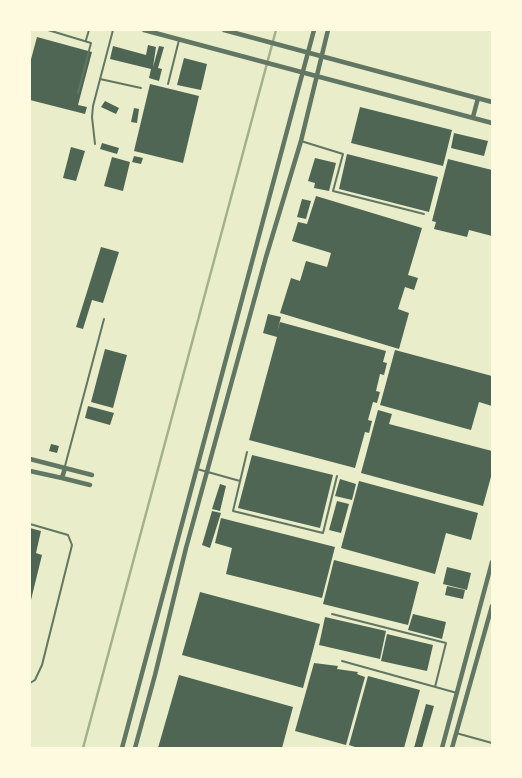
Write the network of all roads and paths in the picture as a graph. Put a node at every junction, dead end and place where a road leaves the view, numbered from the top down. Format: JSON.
{"nodes":[{"id":1,"x":48,"y":30,"type":"edge"},
{"id":2,"x":89,"y":30,"type":"edge"},
{"id":3,"x":113,"y":30,"type":"edge"},
{"id":4,"x":144,"y":30,"type":"edge"},
{"id":5,"x":172,"y":30,"type":"edge"},
{"id":6,"x":224,"y":30,"type":"edge"},
{"id":7,"x":314,"y":30,"type":"edge"},
{"id":8,"x":328,"y":30,"type":"edge"},
{"id":9,"x":170,"y":37,"type":"junction"},
{"id":10,"x":179,"y":39,"type":"junction"},
{"id":11,"x":86,"y":40,"type":"junction"},
{"id":12,"x":306,"y":53,"type":"junction"},
{"id":13,"x":321,"y":57,"type":"junction"},
{"id":14,"x":302,"y":73,"type":"junction"},
{"id":15,"x":317,"y":76,"type":"junction"},
{"id":16,"x":100,"y":78,"type":"junction"},
{"id":17,"x":168,"y":84,"type":"dead end"},
{"id":18,"x":142,"y":88,"type":"dead end"},
{"id":19,"x":78,"y":93,"type":"dead end"},
{"id":20,"x":478,"y":98,"type":"junction"},
{"id":21,"x":492,"y":102,"type":"edge"},
{"id":22,"x":473,"y":117,"type":"junction"},
{"id":23,"x":492,"y":122,"type":"edge"},
{"id":24,"x":301,"y":141,"type":"junction"},
{"id":25,"x":95,"y":144,"type":"dead end"},
{"id":26,"x":424,"y":214,"type":"dead end"},
{"id":27,"x":254,"y":254,"type":"junction"},
{"id":28,"x":266,"y":257,"type":"junction"},
{"id":29,"x":104,"y":318,"type":"dead end"},
{"id":30,"x":248,"y":452,"type":"dead end"},
{"id":31,"x":30,"y":459,"type":"edge"},
{"id":32,"x":65,"y":468,"type":"junction"},
{"id":33,"x":197,"y":469,"type":"junction"},
{"id":34,"x":30,"y":471,"type":"edge"},
{"id":35,"x":207,"y":472,"type":"junction"},
{"id":36,"x":92,"y":475,"type":"dead end"},
{"id":37,"x":337,"y":476,"type":"dead end"},
{"id":38,"x":62,"y":478,"type":"junction"},
{"id":39,"x":240,"y":481,"type":"junction"},
{"id":40,"x":90,"y":485,"type":"dead end"},
{"id":41,"x":30,"y":524,"type":"edge"},
{"id":42,"x":492,"y":562,"type":"edge"},
{"id":43,"x":492,"y":606,"type":"edge"},
{"id":44,"x":332,"y":614,"type":"dead end"},
{"id":45,"x":342,"y":661,"type":"dead end"},
{"id":46,"x":143,"y":671,"type":"junction"},
{"id":47,"x":155,"y":675,"type":"junction"},
{"id":48,"x":30,"y":683,"type":"edge"},
{"id":49,"x":435,"y":687,"type":"junction"},
{"id":50,"x":457,"y":693,"type":"junction"},
{"id":51,"x":456,"y":733,"type":"junction"},
{"id":52,"x":492,"y":743,"type":"edge"},
{"id":53,"x":122,"y":748,"type":"edge"},
{"id":54,"x":135,"y":748,"type":"edge"},
{"id":55,"x":442,"y":748,"type":"edge"},
{"id":56,"x":452,"y":748,"type":"edge"}],
"edges":[{"from":1,"to":11,"type":"lane"},
{"from":2,"to":11,"type":"lane"},
{"from":3,"to":16,"type":"lane"},
{"from":4,"to":9,"type":"street"},
{"from":5,"to":9,"type":"street"},
{"from":6,"to":12,"type":"street"},
{"from":7,"to":12,"type":"street"},
{"from":8,"to":13,"type":"street"},
{"from":9,"to":10,"type":"street"},
{"from":10,"to":14,"type":"street"},
{"from":10,"to":17,"type":"lane"},
{"from":11,"to":19,"type":"lane"},
{"from":12,"to":13,"type":"street"},
{"from":12,"to":14,"type":"street"},
{"from":13,"to":15,"type":"street"},
{"from":13,"to":20,"type":"street"},
{"from":14,"to":15,"type":"street"},
{"from":14,"to":27,"type":"street"},
{"from":15,"to":22,"type":"street"},
{"from":15,"to":24,"type":"street"},
{"from":16,"to":18,"type":"lane"},
{"from":16,"to":25,"type":"lane"},
{"from":20,"to":21,"type":"street"},
{"from":20,"to":22,"type":"street"},
{"from":22,"to":23,"type":"street"},
{"from":24,"to":26,"type":"lane"},
{"from":24,"to":28,"type":"street"},
{"from":27,"to":28,"type":"street"},
{"from":27,"to":33,"type":"street"},
{"from":28,"to":35,"type":"street"},
{"from":29,"to":32,"type":"lane"},
{"from":30,"to":39,"type":"lane"},
{"from":31,"to":32,"type":"street"},
{"from":32,"to":36,"type":"street"},
{"from":32,"to":38,"type":"street"},
{"from":33,"to":35,"type":"lane"},
{"from":33,"to":46,"type":"street"},
{"from":34,"to":38,"type":"street"},
{"from":35,"to":39,"type":"lane"},
{"from":35,"to":47,"type":"street"},
{"from":37,"to":39,"type":"lane"},
{"from":38,"to":40,"type":"street"},
{"from":41,"to":48,"type":"lane"},
{"from":42,"to":50,"type":"street"},
{"from":43,"to":51,"type":"street"},
{"from":44,"to":49,"type":"lane"},
{"from":45,"to":49,"type":"lane"},
{"from":46,"to":47,"type":"street"},
{"from":46,"to":53,"type":"street"},
{"from":47,"to":54,"type":"street"},
{"from":49,"to":50,"type":"lane"},
{"from":50,"to":55,"type":"street"},
{"from":51,"to":52,"type":"lane"},
{"from":51,"to":56,"type":"street"}]}
